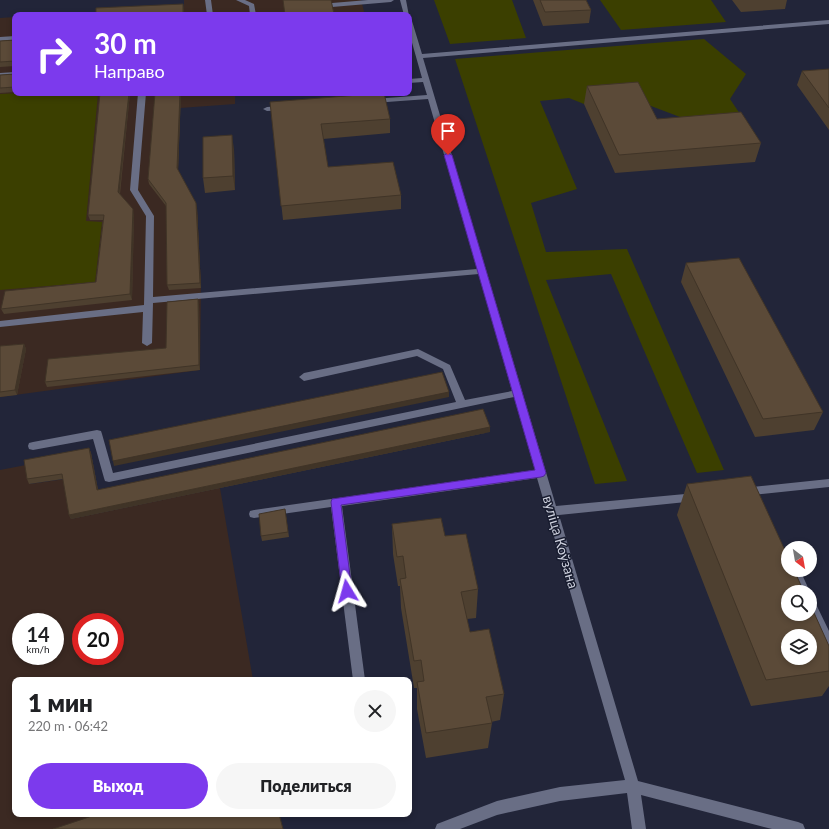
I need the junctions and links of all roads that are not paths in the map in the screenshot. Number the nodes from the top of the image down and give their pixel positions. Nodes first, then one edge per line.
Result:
1 (218, 0) edge
2 (239, 0) edge
3 (390, 0) edge
4 (403, 0) edge
5 (208, 1) edge
6 (351, 2) edge
7 (332, 5) edge
8 (210, 12) edge
9 (253, 12) edge
10 (406, 12) edge
11 (829, 22) edge
12 (412, 32) edge
13 (12, 38) edge
14 (0, 39) edge
15 (419, 56) junction
16 (12, 74) edge
17 (0, 75) edge
18 (426, 80) junction
19 (412, 81) edge
20 (142, 96) edge
21 (431, 97) junction
22 (366, 102) edge
23 (290, 107) edge
24 (267, 109) dead end
25 (482, 271) junction
26 (148, 304) junction
27 (0, 324) edge
28 (147, 343) dead end
29 (304, 377) dead end
30 (518, 393) junction
31 (462, 405) junction
32 (33, 446) dead end
33 (541, 473) junction
34 (829, 484) edge
35 (755, 491) junction
36 (732, 493) edge
37 (709, 495) edge
38 (336, 502) junction
39 (762, 504) edge
40 (552, 511) junction
41 (254, 514) dead end
42 (817, 618) edge
43 (829, 643) edge
44 (359, 677) edge
45 (633, 786) junction
46 (442, 829) edge
47 (639, 829) edge
48 (798, 829) edge

1 - 5 street
2 - 9 street
3 - 6 street
4 - 10 street
5 - 8 street
6 - 7 street
11 - 15 street
12 - 15 street, вуліца Коўзана
13 - 14 street
15 - 18 street, вуліца Коўзана
16 - 17 street
18 - 19 street
18 - 21 street, вуліца Коўзана
20 - 26 street
21 - 22 street
21 - 25 street, вуліца Коўзана
23 - 24 street
25 - 26 street
25 - 30 street, вуліца Коўзана
26 - 27 street
26 - 28 street
29 - 31 street
30 - 31 street
30 - 33 street, вуліца Коўзана
31 - 32 street
33 - 38 street
33 - 40 street, вуліца Коўзана
34 - 35 street
35 - 36 street
35 - 39 street
37 - 40 street
38 - 41 street
38 - 44 street
40 - 45 street, вуліца Коўзана
42 - 43 street
45 - 46 street
45 - 47 street, вуліца Коўзана
45 - 48 street

